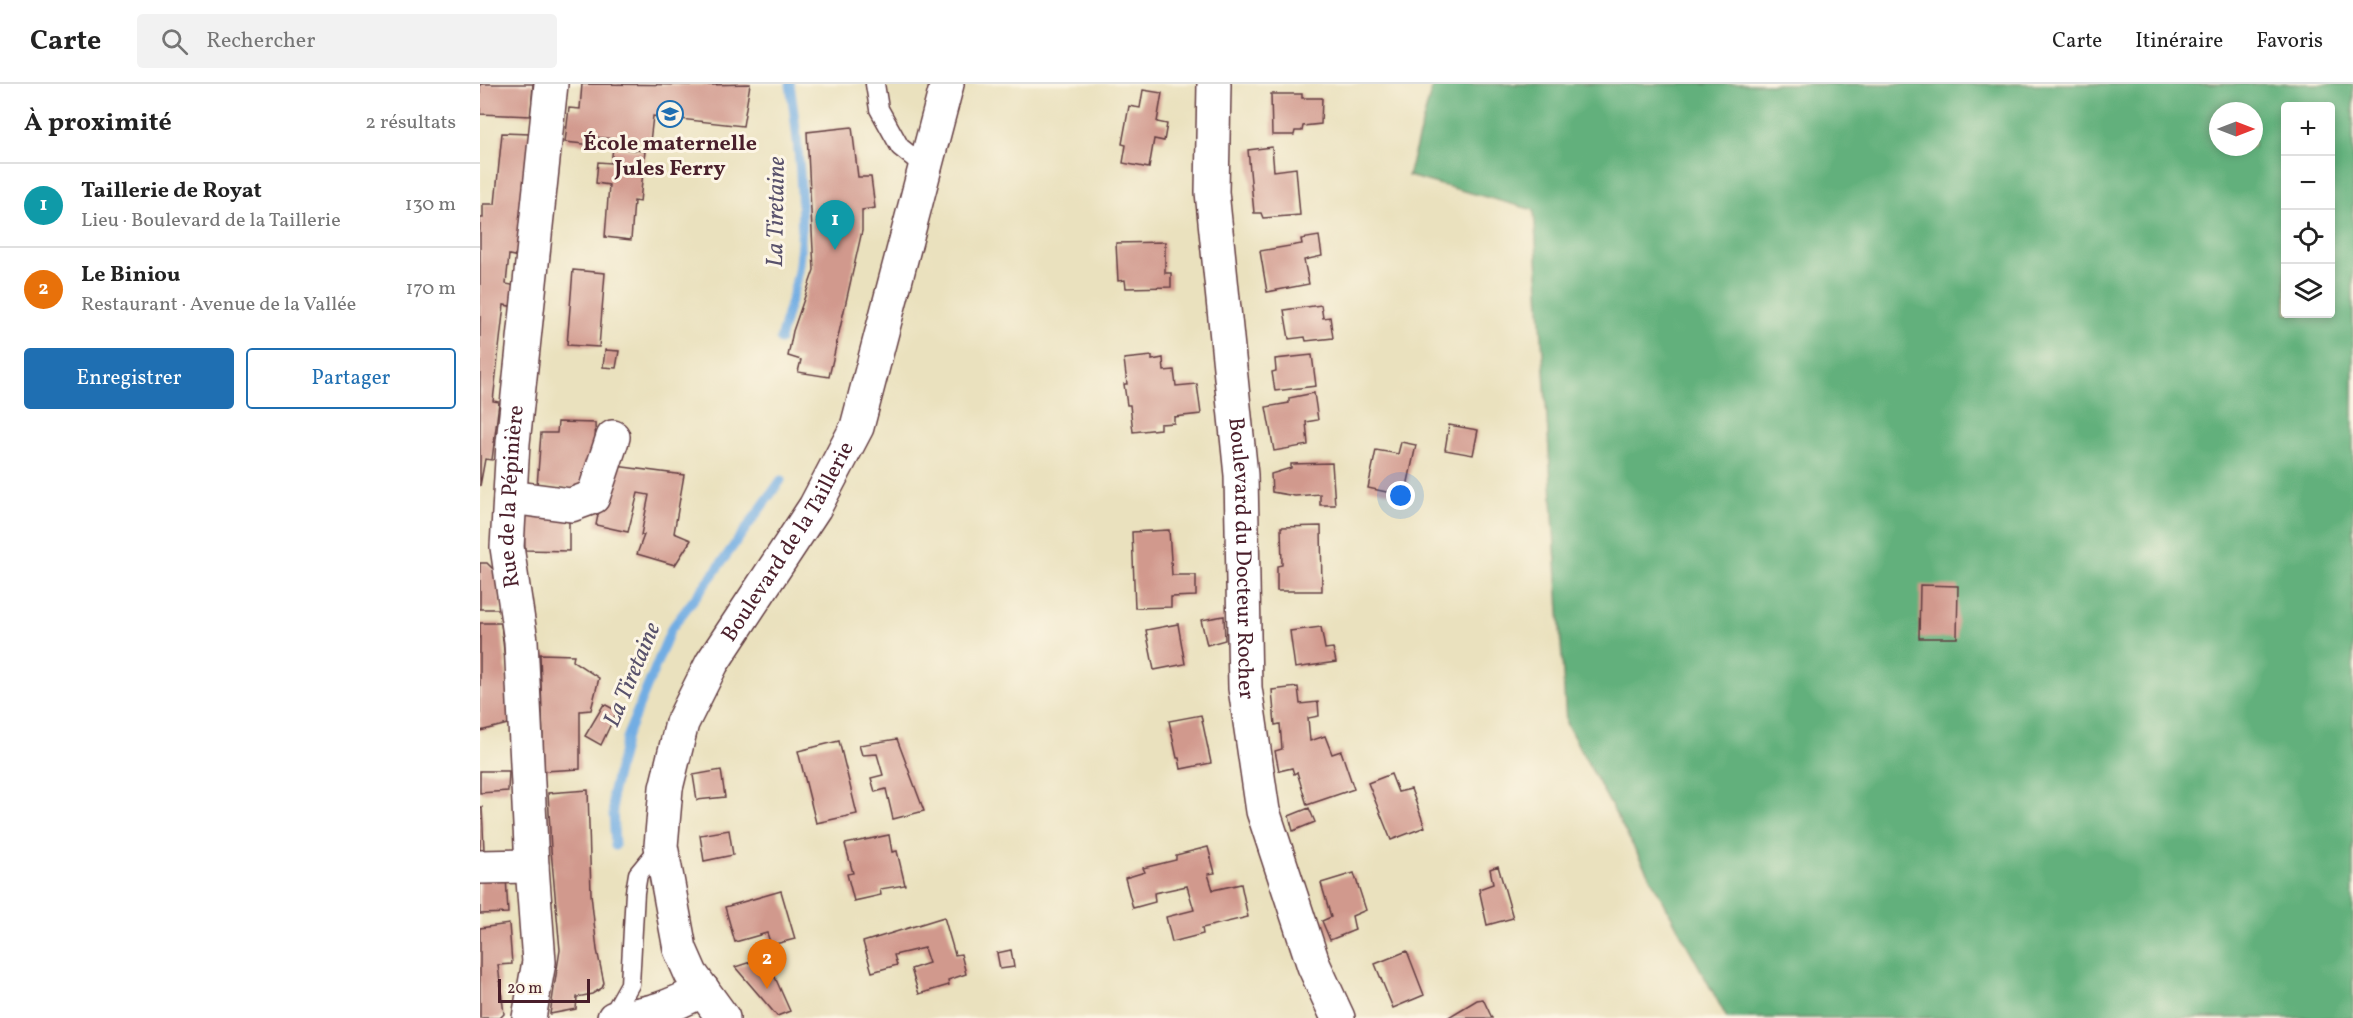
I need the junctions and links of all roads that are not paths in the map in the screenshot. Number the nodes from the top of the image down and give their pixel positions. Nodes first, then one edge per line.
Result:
1 (551, 84) edge
2 (876, 84) edge
3 (947, 84) edge
4 (1214, 84) edge
5 (924, 166) junction
6 (613, 437) dead end
7 (510, 497) junction
8 (494, 547) edge
9 (661, 846) junction
10 (532, 866) junction
11 (480, 867) edge
12 (703, 990) junction
13 (529, 1018) edge
14 (613, 1018) edge
15 (723, 1018) edge
16 (1338, 1018) edge

1 - 7 street, Rue de la Pépinière
2 - 5 lane
3 - 5 street, Boulevard de la Taillerie
4 - 16 street, Boulevard du Docteur Rocher
5 - 9 street, Boulevard de la Taillerie
6 - 7 street
7 - 8 street, Rue de la Pépinière
8 - 10 street, Rue de la Pépinière
9 - 12 street, Boulevard de la Taillerie
9 - 14 lane
10 - 11 street
10 - 13 street, Rue de la Pépinière
12 - 14 street
12 - 15 street, Boulevard de la Taillerie

